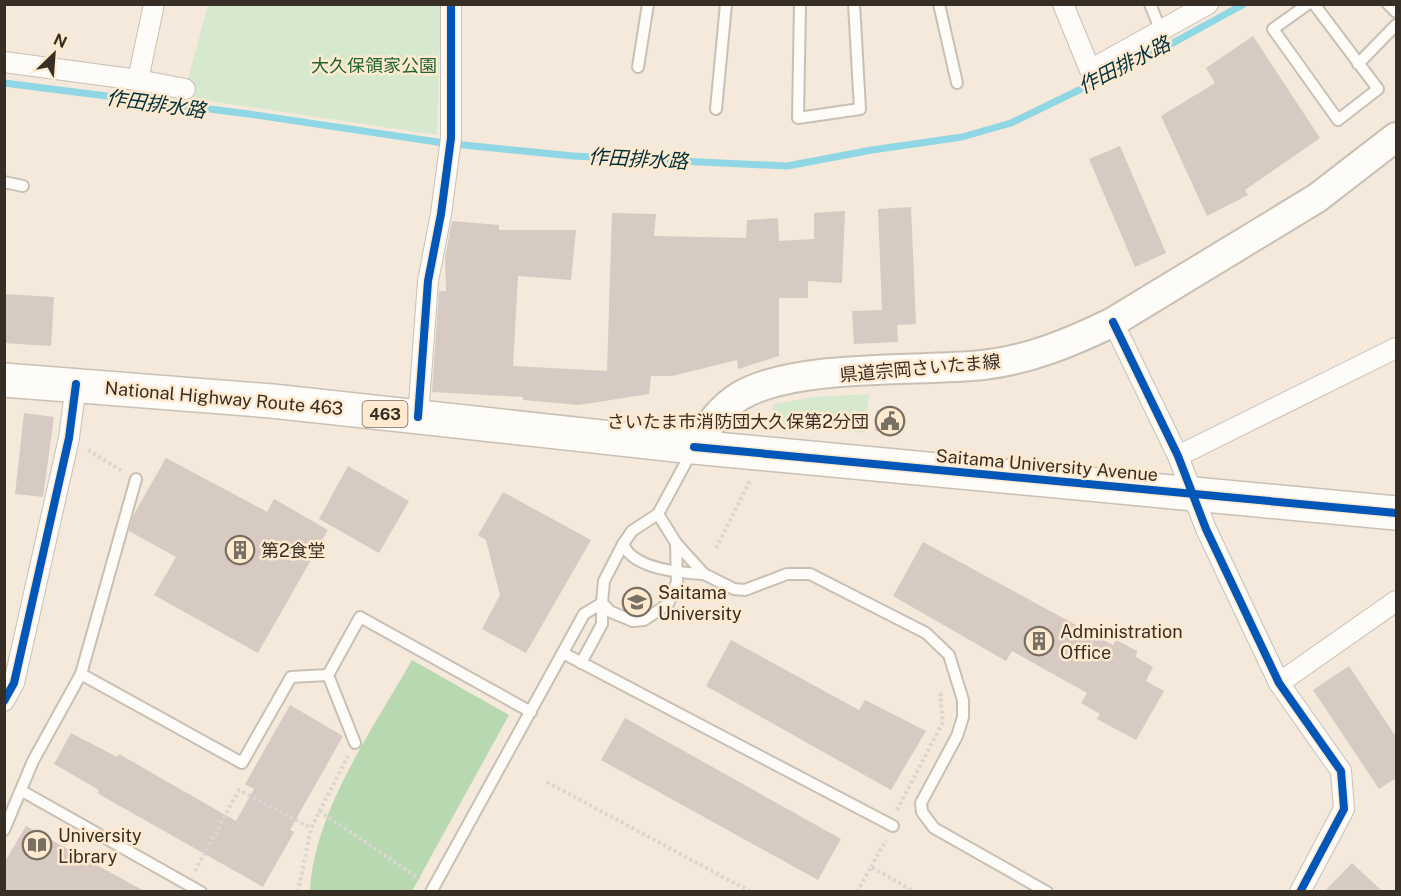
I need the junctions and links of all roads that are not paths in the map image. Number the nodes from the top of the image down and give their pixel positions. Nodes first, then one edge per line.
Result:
1 (154, 4) edge
2 (451, 4) edge
3 (648, 4) edge
4 (726, 4) edge
5 (800, 4) edge
6 (854, 4) edge
7 (939, 4) edge
8 (1063, 4) edge
9 (1150, 4) edge
10 (1208, 4) edge
11 (1308, 4) edge
12 (1314, 4) edge
13 (1388, 4) edge
14 (1396, 12) edge
15 (1396, 25) edge
16 (1161, 31) junction
17 (4, 62) edge
18 (1358, 64) junction
19 (638, 67) dead end
20 (138, 80) junction
21 (957, 83) dead end
22 (185, 89) dead end
23 (716, 109) dead end
24 (1396, 136) edge
25 (4, 182) edge
26 (23, 186) dead end
27 (1113, 322) junction
28 (1396, 348) edge
29 (4, 380) edge
30 (76, 384) junction
31 (418, 417) junction
32 (694, 447) junction
33 (1178, 456) junction
34 (136, 479) road end
35 (1194, 494) junction
36 (1396, 513) edge
37 (658, 514) junction
38 (676, 543) junction
39 (623, 544) junction
40 (677, 573) junction
41 (704, 574) junction
42 (1396, 601) edge
43 (602, 603) junction
44 (563, 653) junction
45 (581, 663) junction
46 (81, 674) junction
47 (328, 675) junction
48 (1279, 682) junction
49 (4, 701) edge
50 (531, 712) junction
51 (355, 743) road end
52 (22, 791) junction
53 (892, 826) road end
54 (4, 830) edge
55 (432, 890) edge
56 (201, 891) edge
57 (1047, 891) edge
58 (1300, 891) edge

1 - 20 street
2 - 31 street
3 - 19 lane
4 - 23 lane
5 - 6 lane
7 - 21 lane
8 - 16 street
9 - 16 lane
10 - 16 street
11 - 18 lane
12 - 18 lane
13 - 14 lane
15 - 18 lane
17 - 20 street
20 - 22 street
24 - 27 main road, 県道宗岡さいたま線
25 - 26 lane
27 - 32 main road, 県道宗岡さいたま線
27 - 33 street
28 - 33 street
29 - 30 highway, National Highway Route 463 / 463
30 - 31 highway, National Highway Route 463 / 463
30 - 49 street
31 - 32 highway, National Highway Route 463 / 463
32 - 35 highway, Saitama University Avenue / 463
32 - 37 lane
33 - 35 street
34 - 46 lane
35 - 36 highway, Saitama University Avenue / 463
35 - 48 street
37 - 38 lane
37 - 39 lane
38 - 40 lane
38 - 41 lane
39 - 40 lane
39 - 43 lane
40 - 41 lane
40 - 43 lane
41 - 57 lane
42 - 48 street
43 - 44 lane
43 - 45 lane
44 - 45 lane
44 - 50 lane
45 - 53 lane
46 - 47 lane
46 - 52 lane
47 - 50 lane
47 - 51 lane
48 - 58 street
50 - 55 lane
52 - 54 lane
52 - 56 lane

